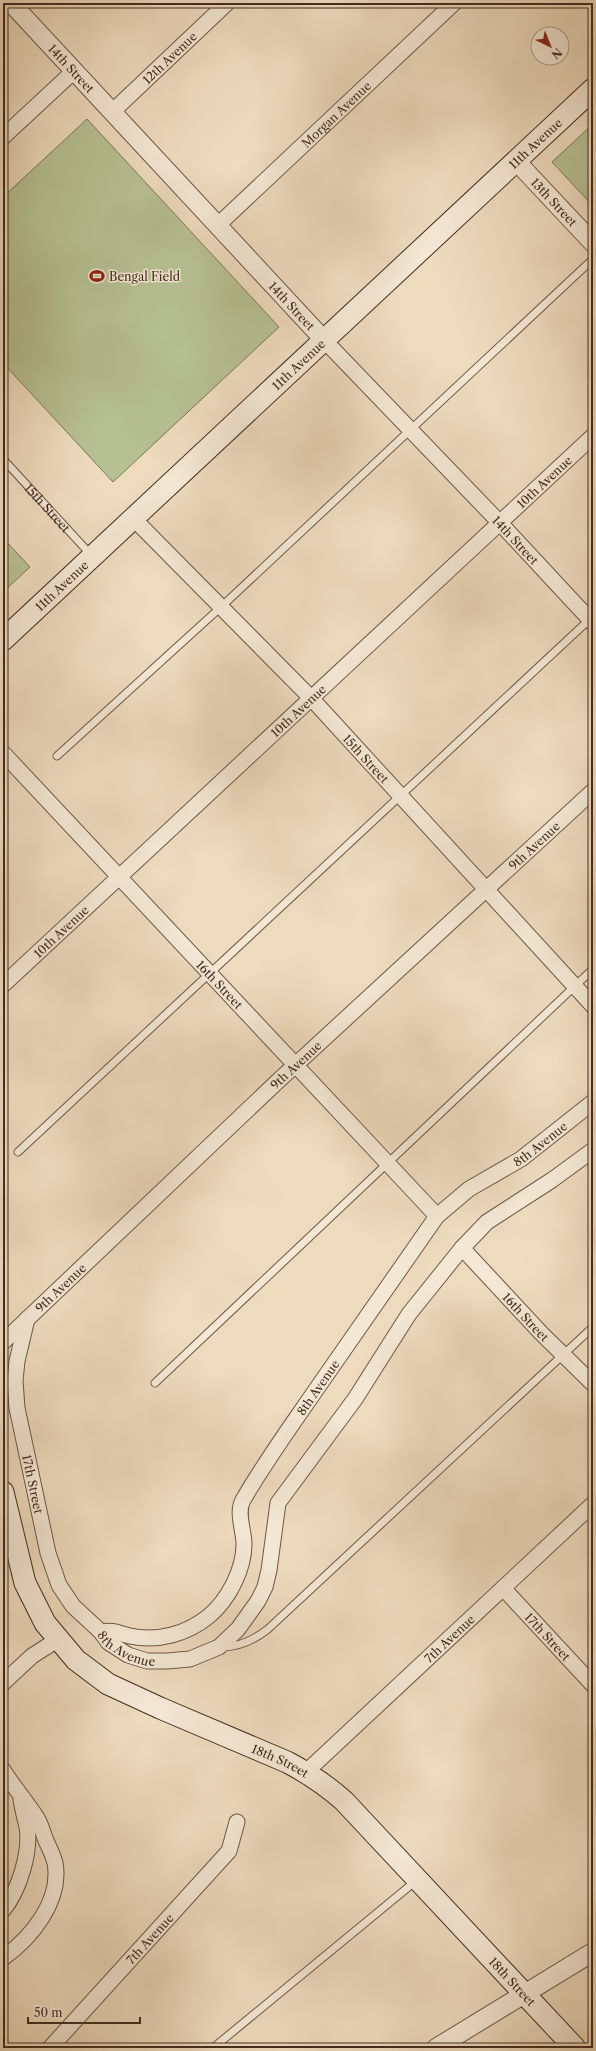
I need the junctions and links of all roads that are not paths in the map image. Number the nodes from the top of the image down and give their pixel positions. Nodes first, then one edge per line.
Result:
1 (11, 3) edge
2 (227, 3) edge
3 (454, 3) edge
4 (74, 71) junction
5 (593, 89) edge
6 (112, 112) junction
7 (3, 137) edge
8 (516, 161) junction
9 (218, 225) junction
10 (593, 243) edge
11 (593, 259) edge
12 (324, 340) junction
13 (411, 430) junction
14 (593, 436) edge
15 (3, 458) edge
16 (133, 518) junction
17 (500, 523) junction
18 (92, 556) junction
19 (221, 607) junction
20 (592, 620) edge
21 (3, 640) edge
22 (312, 698) junction
23 (3, 753) edge
24 (57, 756) dead end
25 (593, 791) edge
26 (401, 796) junction
27 (120, 877) junction
28 (486, 889) junction
29 (593, 970) edge
30 (210, 974) junction
31 (3, 985) edge
32 (575, 986) junction
33 (593, 1006) edge
34 (296, 1065) junction
35 (593, 1102) edge
36 (593, 1150) edge
37 (18, 1152) dead end
38 (387, 1163) junction
39 (437, 1216) junction
40 (462, 1248) junction
41 (27, 1319) junction
42 (593, 1327) edge
43 (3, 1342) edge
44 (563, 1354) junction
45 (155, 1383) dead end
46 (593, 1384) edge
47 (3, 1492) edge
48 (593, 1504) edge
49 (503, 1588) junction
50 (101, 1632) junction
51 (58, 1640) junction
52 (219, 1647) junction
53 (3, 1683) edge
54 (593, 1685) edge
55 (3, 1770) edge
56 (306, 1772) junction
57 (20, 1796) junction
58 (237, 1822) dead end
59 (417, 1880) junction
60 (3, 1910) edge
61 (593, 1952) edge
62 (3, 1958) edge
63 (524, 1994) junction
64 (50, 2048) edge
65 (213, 2048) edge
66 (436, 2048) edge
67 (575, 2048) edge

1 - 4 street, 14th Street
2 - 6 street, 12th Avenue
3 - 9 street, Morgan Avenue
4 - 6 street, 14th Street
4 - 7 street
5 - 8 main road, 11th Avenue
6 - 9 street, 14th Street
8 - 10 street, 13th Street
8 - 12 main road, 11th Avenue
9 - 12 street, 14th Street
11 - 13 lane
12 - 13 street, 14th Street
12 - 16 main road, 11th Avenue
13 - 17 street, 14th Street
13 - 19 lane
14 - 17 street, 10th Avenue
15 - 18 lane, 15th Street
16 - 18 main road, 11th Avenue
16 - 19 street, 15th Street
17 - 20 street, 14th Street
17 - 22 street, 10th Avenue
18 - 21 main road, 11th Avenue
19 - 22 street, 15th Street
19 - 24 lane
20 - 26 lane
22 - 26 street, 15th Street
22 - 27 street, 10th Avenue
23 - 27 street, 16th Street
25 - 28 street, 9th Avenue
26 - 28 street, 15th Street
26 - 30 lane
27 - 30 street, 16th Street
27 - 31 street, 10th Avenue
28 - 32 street, 15th Street
28 - 34 street, 9th Avenue
29 - 32 lane
30 - 34 street, 16th Street
30 - 37 lane
32 - 33 street, 15th Street
32 - 38 lane
34 - 38 street, 16th Street
34 - 41 street, 9th Avenue
35 - 39 street, 8th Avenue
36 - 40 street, 8th Avenue
38 - 39 street, 16th Street
38 - 45 lane
39 - 50 street, 8th Avenue
40 - 44 street, 16th Street
40 - 52 street, 8th Avenue
41 - 43 street, 9th Avenue
41 - 50 street, 17th Street
42 - 44 lane
44 - 46 street, 16th Street
44 - 52 lane
47 - 51 main road, 18th Street
48 - 49 street, 7th Avenue
49 - 54 street, 17th Street
49 - 56 street, 7th Avenue
50 - 52 street, 8th Avenue
51 - 53 street
51 - 56 main road, 18th Street
55 - 57 street
56 - 59 main road, 18th Street
57 - 60 street
57 - 62 street
58 - 64 street, 7th Avenue
59 - 63 main road, 18th Street
59 - 65 lane
61 - 63 street
63 - 66 street
63 - 67 main road, 18th Street

